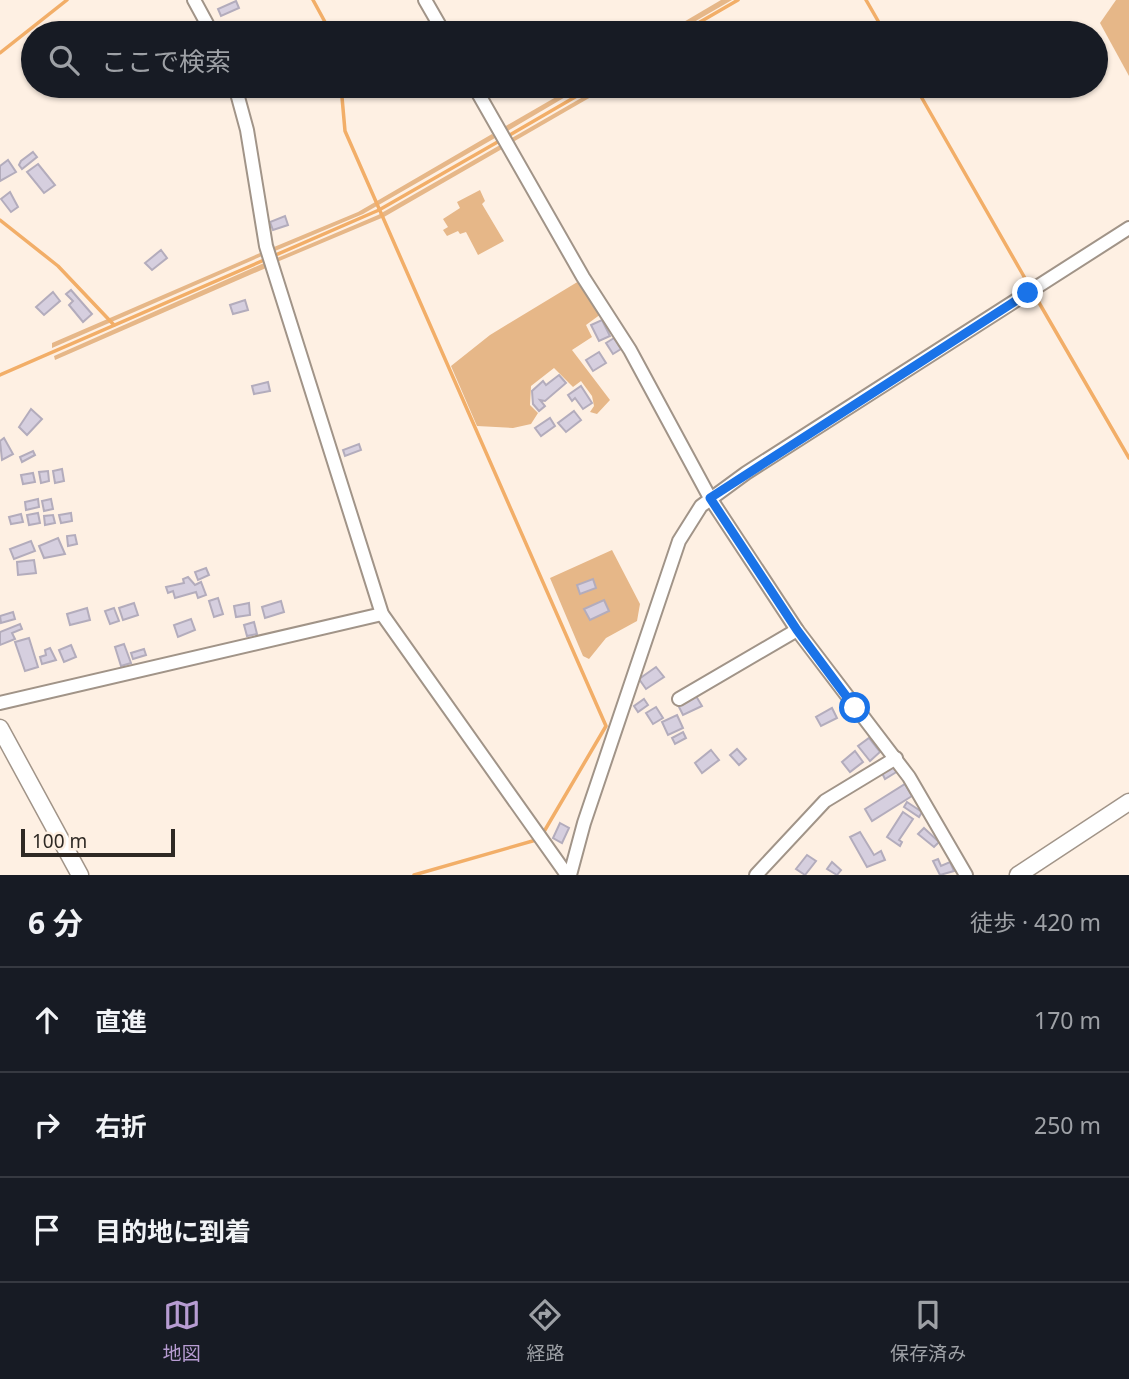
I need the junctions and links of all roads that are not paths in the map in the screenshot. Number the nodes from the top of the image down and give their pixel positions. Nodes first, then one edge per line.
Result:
1 (194, 0) edge
2 (425, 0) edge
3 (205, 21) edge
4 (437, 21) edge
5 (238, 98) edge
6 (481, 98) edge
7 (1129, 229) edge
8 (710, 498) junction
9 (382, 614) junction
10 (797, 630) junction
11 (679, 699) dead end
12 (0, 703) edge
13 (0, 728) edge
14 (895, 758) junction
15 (1129, 803) edge
16 (80, 875) edge
17 (569, 875) edge
18 (756, 875) edge
19 (966, 875) edge
20 (1018, 875) edge

1 - 3 street
2 - 4 street
5 - 9 street
6 - 8 street
7 - 8 street
8 - 10 street
8 - 17 street
9 - 12 street
9 - 17 street
10 - 11 street
10 - 14 street
13 - 16 street
14 - 18 street
14 - 19 street
15 - 20 street

